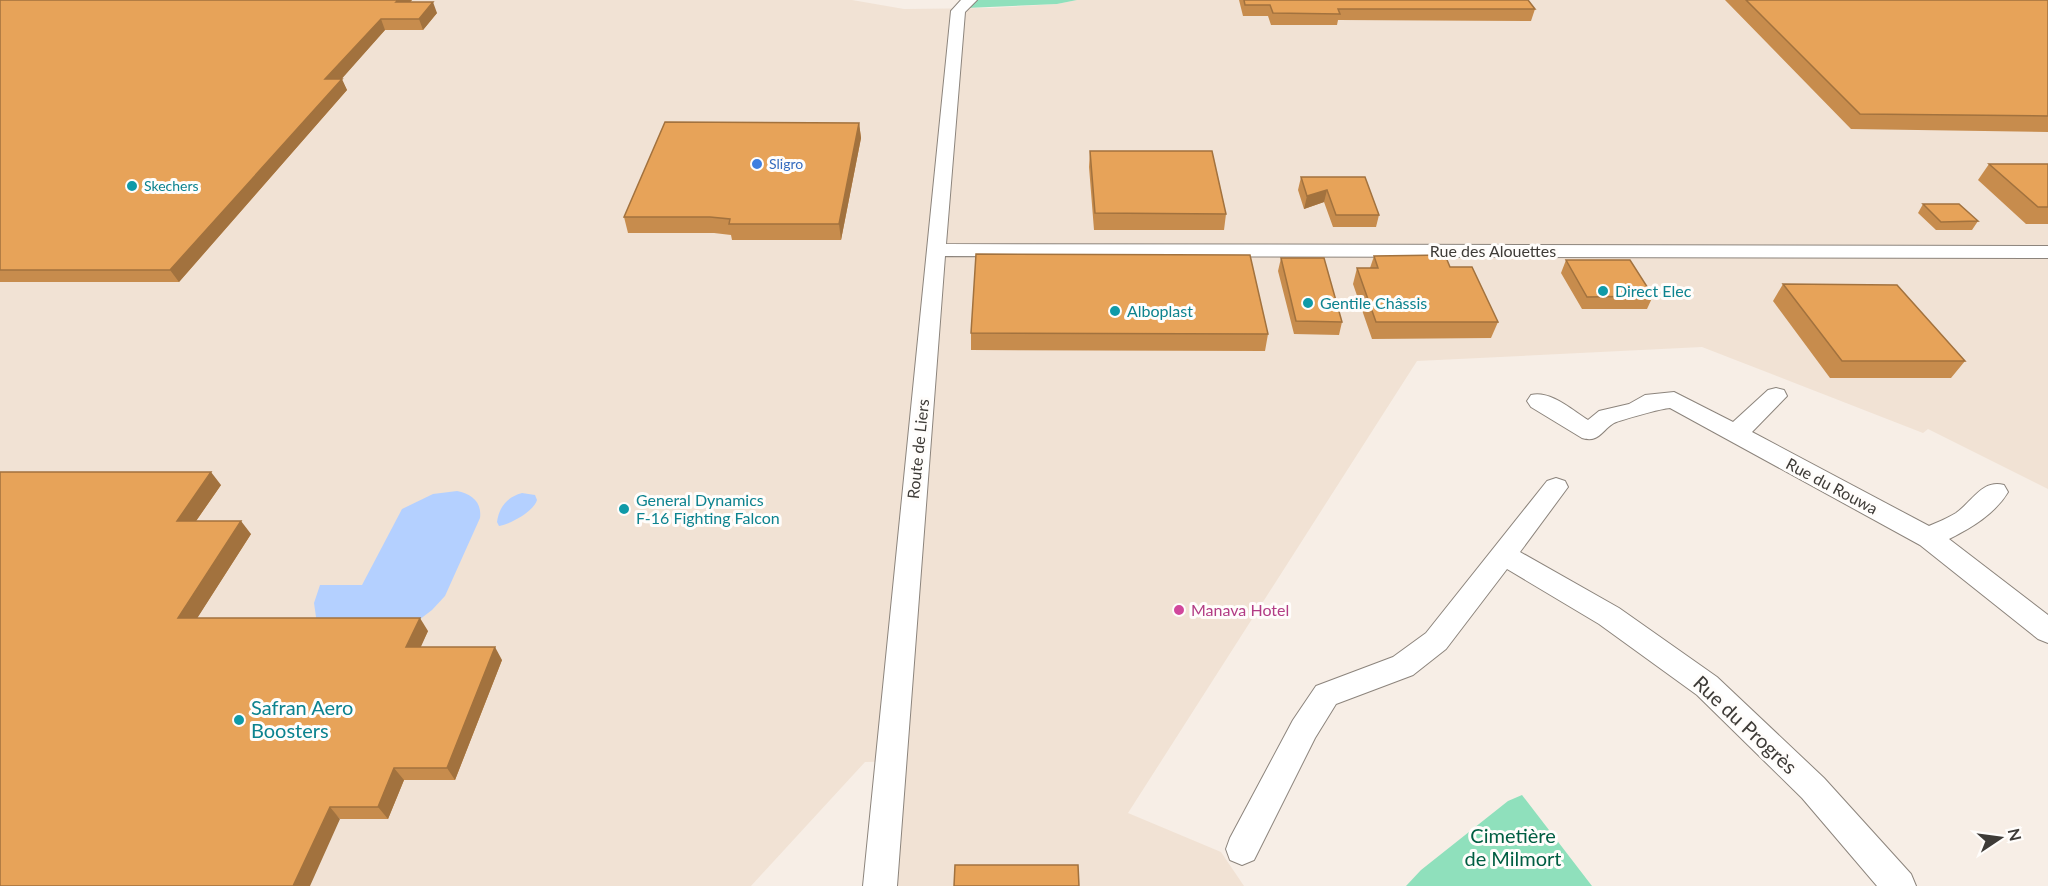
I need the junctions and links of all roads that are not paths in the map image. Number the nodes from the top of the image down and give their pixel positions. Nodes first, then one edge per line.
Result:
1 (946, 0) edge
2 (970, 0) edge
3 (958, 17) junction
4 (938, 250) junction
5 (2048, 252) edge
6 (1776, 396) dead end
7 (1539, 401) dead end
8 (1735, 434) junction
9 (1556, 487) dead end
10 (1995, 492) dead end
11 (1929, 538) junction
12 (1504, 555) junction
13 (2048, 631) edge
14 (1242, 849) dead end
15 (880, 886) edge
16 (1899, 886) edge

1 - 3 street
2 - 3 street
3 - 4 street, Route de Liers
4 - 5 street, Rue des Alouettes
4 - 15 street, Route de Liers
6 - 8 street
7 - 8 street, Rue du Rouwa
8 - 11 street, Rue du Rouwa
9 - 12 street
10 - 11 street
11 - 13 street, Rue du Rouwa
12 - 14 street
12 - 16 street, Rue du Progrès

